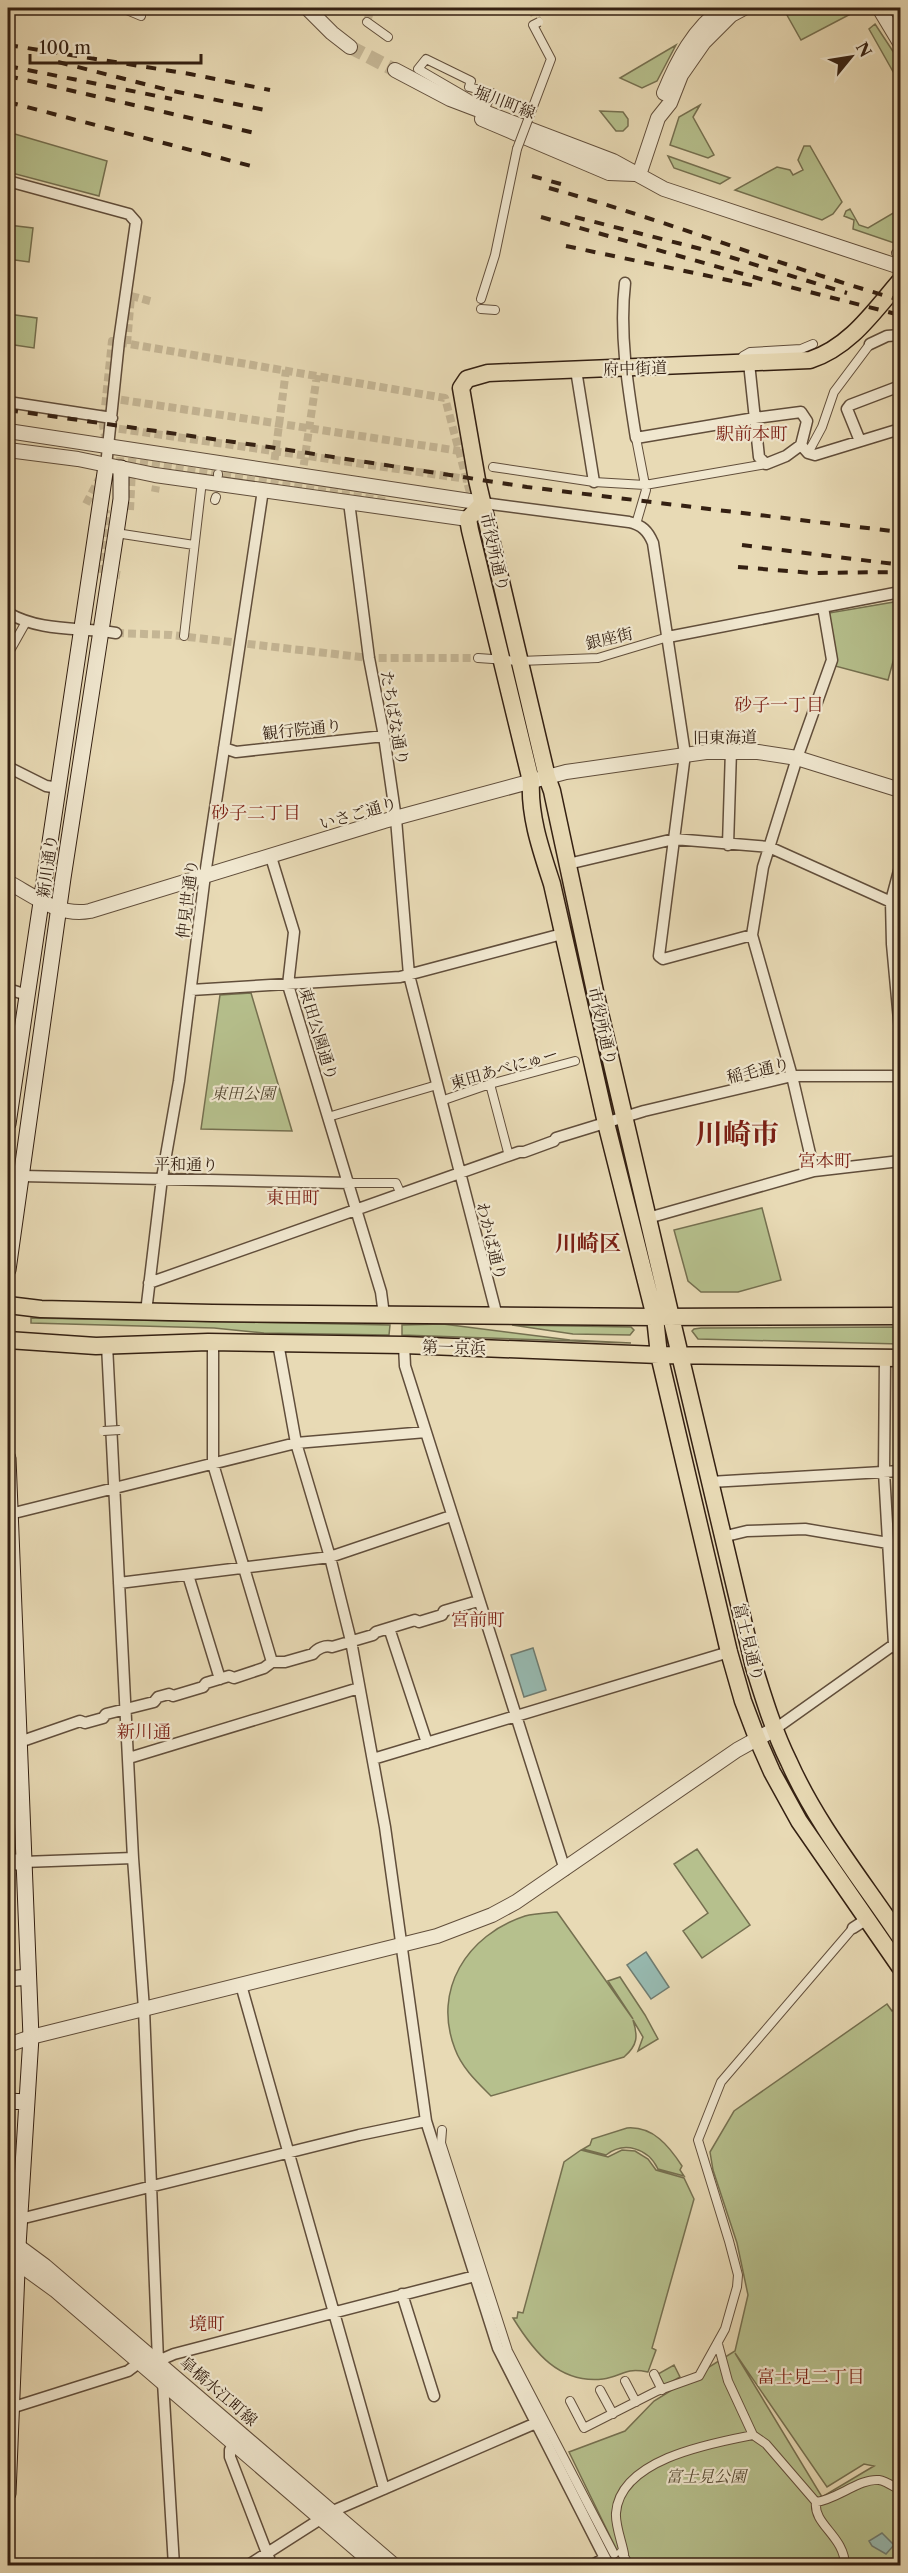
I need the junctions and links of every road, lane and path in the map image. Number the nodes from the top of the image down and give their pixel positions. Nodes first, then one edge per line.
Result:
1 (122, 8) edge
2 (308, 8) edge
3 (723, 8) edge
4 (744, 8) edge
5 (879, 8) edge
6 (889, 8) edge
7 (141, 16) dead end
8 (367, 22) dead end
9 (539, 22) tunnel mouth
10 (900, 27) edge
11 (388, 37) dead end
12 (900, 43) edge
13 (350, 47) tunnel mouth
14 (395, 70) tunnel mouth
15 (485, 108) joint
16 (658, 117) junction
17 (639, 175) junction
18 (8, 181) edge
19 (896, 259) edge
20 (900, 281) edge
21 (625, 283) dead end
22 (481, 299) dead end
23 (481, 309) dead end
24 (495, 310) dead end
25 (900, 335) edge
26 (813, 344) dead end
27 (870, 344) joint
28 (746, 360) junction
29 (626, 368) junction
30 (576, 370) junction
31 (900, 386) edge
32 (8, 402) edge
33 (112, 418) junction
34 (755, 418) junction
35 (900, 429) edge
36 (8, 431) edge
37 (636, 438) junction
38 (860, 441) junction
39 (107, 448) junction
40 (804, 449) junction
41 (8, 450) edge
42 (125, 451) junction
43 (766, 464) junction
44 (113, 467) junction
45 (493, 467) dead end
46 (202, 481) junction
47 (594, 482) junction
48 (645, 485) junction
49 (263, 490) junction
50 (349, 502) junction
51 (483, 503) junction
52 (468, 519) junction
53 (636, 524) junction
54 (116, 533) junction
55 (194, 545) junction
56 (900, 592) edge
57 (823, 607) junction
58 (8, 613) edge
59 (26, 622) junction
60 (81, 629) junction
61 (108, 632) junction
62 (184, 636) dead end
63 (668, 637) junction
64 (8, 654) edge
65 (478, 658) tunnel mouth
66 (499, 659) junction
67 (520, 661) junction
68 (384, 736) junction
69 (224, 748) junction
70 (731, 750) junction
71 (686, 754) junction
72 (797, 758) junction
73 (8, 767) edge
74 (539, 779) junction
75 (59, 788) junction
76 (900, 790) edge
77 (396, 819) junction
78 (674, 839) junction
79 (728, 845) junction
80 (769, 848) junction
81 (272, 857) junction
82 (568, 864) junction
83 (900, 867) edge
84 (205, 875) junction
85 (8, 882) edge
86 (41, 901) junction
87 (896, 903) edge
88 (59, 910) junction
89 (562, 934) junction
90 (752, 935) junction
91 (409, 975) junction
92 (592, 975) junction
93 (573, 980) junction
94 (288, 985) junction
95 (8, 989) edge
96 (191, 990) junction
97 (27, 995) junction
98 (900, 1031) edge
99 (575, 1061) dead end
100 (792, 1076) junction
101 (900, 1076) edge
102 (490, 1084) junction
103 (437, 1085) junction
104 (11, 1087) edge
105 (441, 1101) junction
106 (328, 1117) junction
107 (625, 1118) junction
108 (606, 1123) junction
109 (8, 1124) edge
110 (509, 1156) junction
111 (900, 1161) edge
112 (814, 1172) junction
113 (459, 1174) junction
114 (22, 1176) junction
115 (162, 1178) junction
116 (350, 1183) junction
117 (401, 1194) junction
118 (358, 1210) junction
119 (648, 1218) junction
120 (8, 1270) edge
121 (149, 1283) junction
122 (8, 1305) edge
123 (146, 1312) junction
124 (384, 1315) junction
125 (497, 1316) junction
126 (900, 1316) edge
127 (663, 1317) junction
128 (8, 1340) edge
129 (213, 1342) junction
130 (278, 1343) junction
131 (107, 1345) junction
132 (404, 1345) junction
133 (659, 1355) junction
134 (680, 1355) junction
135 (893, 1358) edge
136 (120, 1430) dead end
137 (103, 1431) dead end
138 (426, 1432) junction
139 (296, 1443) junction
140 (8, 1458) edge
141 (213, 1464) junction
142 (900, 1471) edge
143 (884, 1472) junction
144 (710, 1482) junction
145 (113, 1490) junction
146 (9, 1515) edge
147 (451, 1516) junction
148 (722, 1537) junction
149 (895, 1544) edge
150 (330, 1557) junction
151 (246, 1568) junction
152 (188, 1575) junction
153 (119, 1584) junction
154 (478, 1601) junction
155 (389, 1628) junction
156 (351, 1641) junction
157 (898, 1646) edge
158 (729, 1652) junction
159 (272, 1662) junction
160 (220, 1679) junction
161 (359, 1689) junction
162 (127, 1710) junction
163 (515, 1716) junction
164 (775, 1729) junction
165 (757, 1738) junction
166 (427, 1743) junction
167 (13, 1745) edge
168 (129, 1758) junction
169 (373, 1759) junction
170 (133, 1858) junction
171 (8, 1862) edge
172 (24, 1862) junction
173 (565, 1870) junction
174 (867, 1919) junction
175 (853, 1928) joint
176 (900, 1937) edge
177 (403, 1944) junction
178 (900, 1967) edge
179 (28, 1977) junction
180 (8, 1979) edge
181 (241, 1985) junction
182 (144, 2009) junction
183 (31, 2037) junction
184 (8, 2045) edge
185 (8, 2101) edge
186 (27, 2102) junction
187 (426, 2121) junction
188 (442, 2130) dead end
189 (289, 2152) junction
190 (150, 2187) junction
191 (20, 2219) junction
192 (13, 2253) edge
193 (475, 2276) junction
194 (402, 2294) junction
195 (333, 2311) junction
196 (718, 2344) junction
197 (158, 2361) junction
198 (140, 2362) junction
199 (654, 2374) dead end
200 (625, 2381) dead end
201 (163, 2382) junction
202 (600, 2390) dead end
203 (662, 2390) junction
204 (434, 2396) dead end
205 (570, 2401) dead end
206 (636, 2402) junction
207 (9, 2408) edge
208 (613, 2414) junction
209 (536, 2423) junction
210 (753, 2435) junction
211 (9, 2437) edge
212 (234, 2443) junction
213 (384, 2488) junction
214 (900, 2490) edge
215 (8, 2494) edge
216 (816, 2502) junction
217 (327, 2515) junction
218 (266, 2553) junction
219 (624, 2554) junction
220 (609, 2559) edge
221 (174, 2565) edge
222 (247, 2565) edge
223 (272, 2565) edge
224 (376, 2565) edge
225 (395, 2565) edge
226 (591, 2565) edge
227 (630, 2565) edge
228 (845, 2565) edge

1 - 7 street
2 - 13 street
3 - 16 street
4 - 16 street
5 - 12 street
6 - 10 street
8 - 11 street
9 - 22 street, bridge
14 - 17 street, 堀川町線
15 - 15 street
16 - 17 street
17 - 19 street, 堀川町線
18 - 33 street
20 - 28 main road, 府中街道
21 - 29 street
23 - 24 street
25 - 27 street
26 - 28 street
27 - 40 street
28 - 29 main road, 府中街道
28 - 34 street
29 - 30 main road, 府中街道
29 - 37 street
30 - 47 street
30 - 51 main road, 府中街道
31 - 38 street
32 - 33 street
33 - 39 street
34 - 37 street
34 - 40 street
34 - 43 street
35 - 38 street
36 - 39 street
37 - 48 street
38 - 40 street
39 - 42 street
39 - 44 street
40 - 43 street
41 - 44 street
42 - 44 street
42 - 51 street
43 - 48 street
44 - 46 street
44 - 54 main road, 新川通り
44 - 60 main road, 新川通り
45 - 47 street
46 - 49 street
46 - 55 street
47 - 48 street
48 - 53 street
49 - 50 street
49 - 69 street, 仲見世通り
50 - 52 street
50 - 68 street, たちばな通り
51 - 52 main road, 市役所通り
51 - 53 street
51 - 67 main road, 市役所通り
52 - 66 main road, 市役所通り
53 - 63 street
54 - 55 street
54 - 61 main road, 新川通り
55 - 62 street
56 - 57 street
57 - 63 street
57 - 72 street
58 - 59 street
59 - 60 street
59 - 64 street
60 - 61 street
60 - 75 main road, 新川通り
61 - 88 main road, 新川通り
63 - 67 street, 銀座街
63 - 71 street
65 - 66 street, 銀座街
66 - 67 street, 銀座街
66 - 74 main road, 市役所通り
67 - 74 main road, 市役所通り
68 - 69 street, 観行院通り
68 - 77 street, たちばな通り
69 - 84 street, 仲見世通り
70 - 71 street, 旧東海道
70 - 72 street, 旧東海道
70 - 79 street
71 - 74 street, 旧東海道
71 - 78 street
72 - 76 street, 旧東海道
72 - 80 street
73 - 75 street
74 - 77 street, いさご通り
74 - 82 main road, 市役所通り
74 - 89 main road, 市役所通り
75 - 86 main road, 新川通り
77 - 81 street, いさご通り
77 - 91 street, たちばな通り
78 - 79 street
78 - 82 street
78 - 90 street
79 - 80 street
80 - 87 street
80 - 90 street
81 - 84 street, いさご通り
81 - 94 street, 東田公園通り
82 - 92 main road, 市役所通り
83 - 87 street
84 - 88 street, いさご通り
84 - 96 street, 仲見世通り
85 - 86 street
86 - 88 street
86 - 97 main road, 新川通り
87 - 98 street
88 - 114 main road, 新川通り
89 - 91 street
89 - 93 main road, 市役所通り
90 - 100 street
91 - 94 street
91 - 103 street, たちばな通り
92 - 93 street
92 - 107 main road, 市役所通り
93 - 108 main road, 市役所通り
94 - 96 street
94 - 106 street, 東田公園通り
95 - 97 street
96 - 115 street, 仲見世通り
97 - 104 main road, 新川通り
99 - 102 street, 東田あべにゅー
100 - 101 street, 稲毛通り
100 - 107 street, 稲毛通り
100 - 112 street
102 - 105 street, 東田あべにゅー
102 - 110 street
103 - 105 street, たちばな通り
103 - 106 street
104 - 109 main road, 新川通り
105 - 113 street, たちばな通り
106 - 116 street, 東田公園通り
107 - 108 street, 稲毛通り
107 - 119 main road, 市役所通り
108 - 110 street
108 - 127 main road, 市役所通り
110 - 113 street
111 - 112 street
112 - 119 street
113 - 117 street
113 - 125 street, わかば通り
114 - 115 street, 平和通り
114 - 120 main road, 新川通り
115 - 116 street, 平和通り
115 - 121 street, 仲見世通り
116 - 117 street, 平和通り
116 - 118 street
117 - 118 street
118 - 121 street
118 - 124 street
119 - 127 main road, 市役所通り
121 - 123 street, 仲見世通り
122 - 123 main road, 第一京浜
123 - 124 main road, 第一京浜
124 - 125 main road, 第一京浜
125 - 127 main road, 第一京浜
126 - 127 main road, 第一京浜
127 - 133 main road, 富士見通り
127 - 134 main road, 富士見通り
128 - 131 main road, 第一京浜
129 - 130 main road, 第一京浜
129 - 131 main road, 第一京浜
129 - 141 street
130 - 132 main road, 第一京浜
130 - 139 street
131 - 145 street
132 - 133 main road, 第一京浜
132 - 138 street
133 - 134 main road, 第一京浜
133 - 158 main road, 富士見通り
134 - 135 main road, 第一京浜
134 - 144 main road, 富士見通り
135 - 143 street
136 - 137 street, bridge
138 - 139 street
138 - 147 street
139 - 141 street
139 - 150 street
140 - 146 main road
141 - 145 street
141 - 151 street
142 - 143 street
143 - 144 street
143 - 149 street
144 - 148 main road, 富士見通り
145 - 146 street
145 - 153 street
146 - 167 main road
147 - 150 street
147 - 154 street
148 - 149 street
148 - 164 main road, 富士見通り
149 - 157 street
150 - 151 street
150 - 156 street
151 - 152 street
151 - 159 street
152 - 153 street
152 - 160 street
153 - 162 street
154 - 155 street
154 - 163 street
155 - 156 street
155 - 166 street
156 - 159 street
156 - 161 street
157 - 164 street
158 - 163 street
158 - 165 main road, 富士見通り
159 - 160 street
160 - 162 street
161 - 168 street
161 - 169 street
162 - 167 street
162 - 168 street
163 - 166 street
163 - 173 street
164 - 165 street
164 - 176 main road, 富士見通り
165 - 173 street
165 - 174 main road, 富士見通り
166 - 169 street
167 - 172 main road
168 - 170 street
169 - 177 street
170 - 172 street
170 - 182 street
171 - 172 main road
172 - 179 main road
173 - 177 street
174 - 175 street
174 - 178 main road, 富士見通り
175 - 196 street
177 - 181 street
177 - 187 street
179 - 180 main road
179 - 183 main road
181 - 182 street
181 - 189 street
182 - 183 street
182 - 190 street
183 - 184 street
183 - 186 main road
185 - 186 main road
186 - 191 main road
187 - 189 street
187 - 193 street
188 - 220 street
189 - 190 street
189 - 195 street
190 - 191 street
190 - 197 street
191 - 192 main road
192 - 197 street, 皐橋水江町線
192 - 198 street, 皐橋水江町線
192 - 207 main road
193 - 194 street
193 - 209 street
194 - 195 street
194 - 204 street
195 - 197 street
195 - 213 street
196 - 203 street
196 - 210 street
197 - 198 street
197 - 201 street
197 - 217 street, 皐橋水江町線
198 - 201 street, 皐橋水江町線
198 - 207 street
199 - 203 street
200 - 206 street
201 - 212 street, 皐橋水江町線
201 - 221 street
202 - 208 street
203 - 206 street
205 - 208 street
206 - 208 street
207 - 211 main road
209 - 213 street
209 - 220 street
210 - 216 street
210 - 219 street
211 - 215 main road
212 - 217 street, 皐橋水江町線
212 - 218 street
213 - 217 street
214 - 216 street
216 - 228 street
217 - 218 street
217 - 224 street, 皐橋水江町線
217 - 225 street, 皐橋水江町線
218 - 222 street
218 - 223 street
219 - 220 street
219 - 227 street
220 - 226 street

